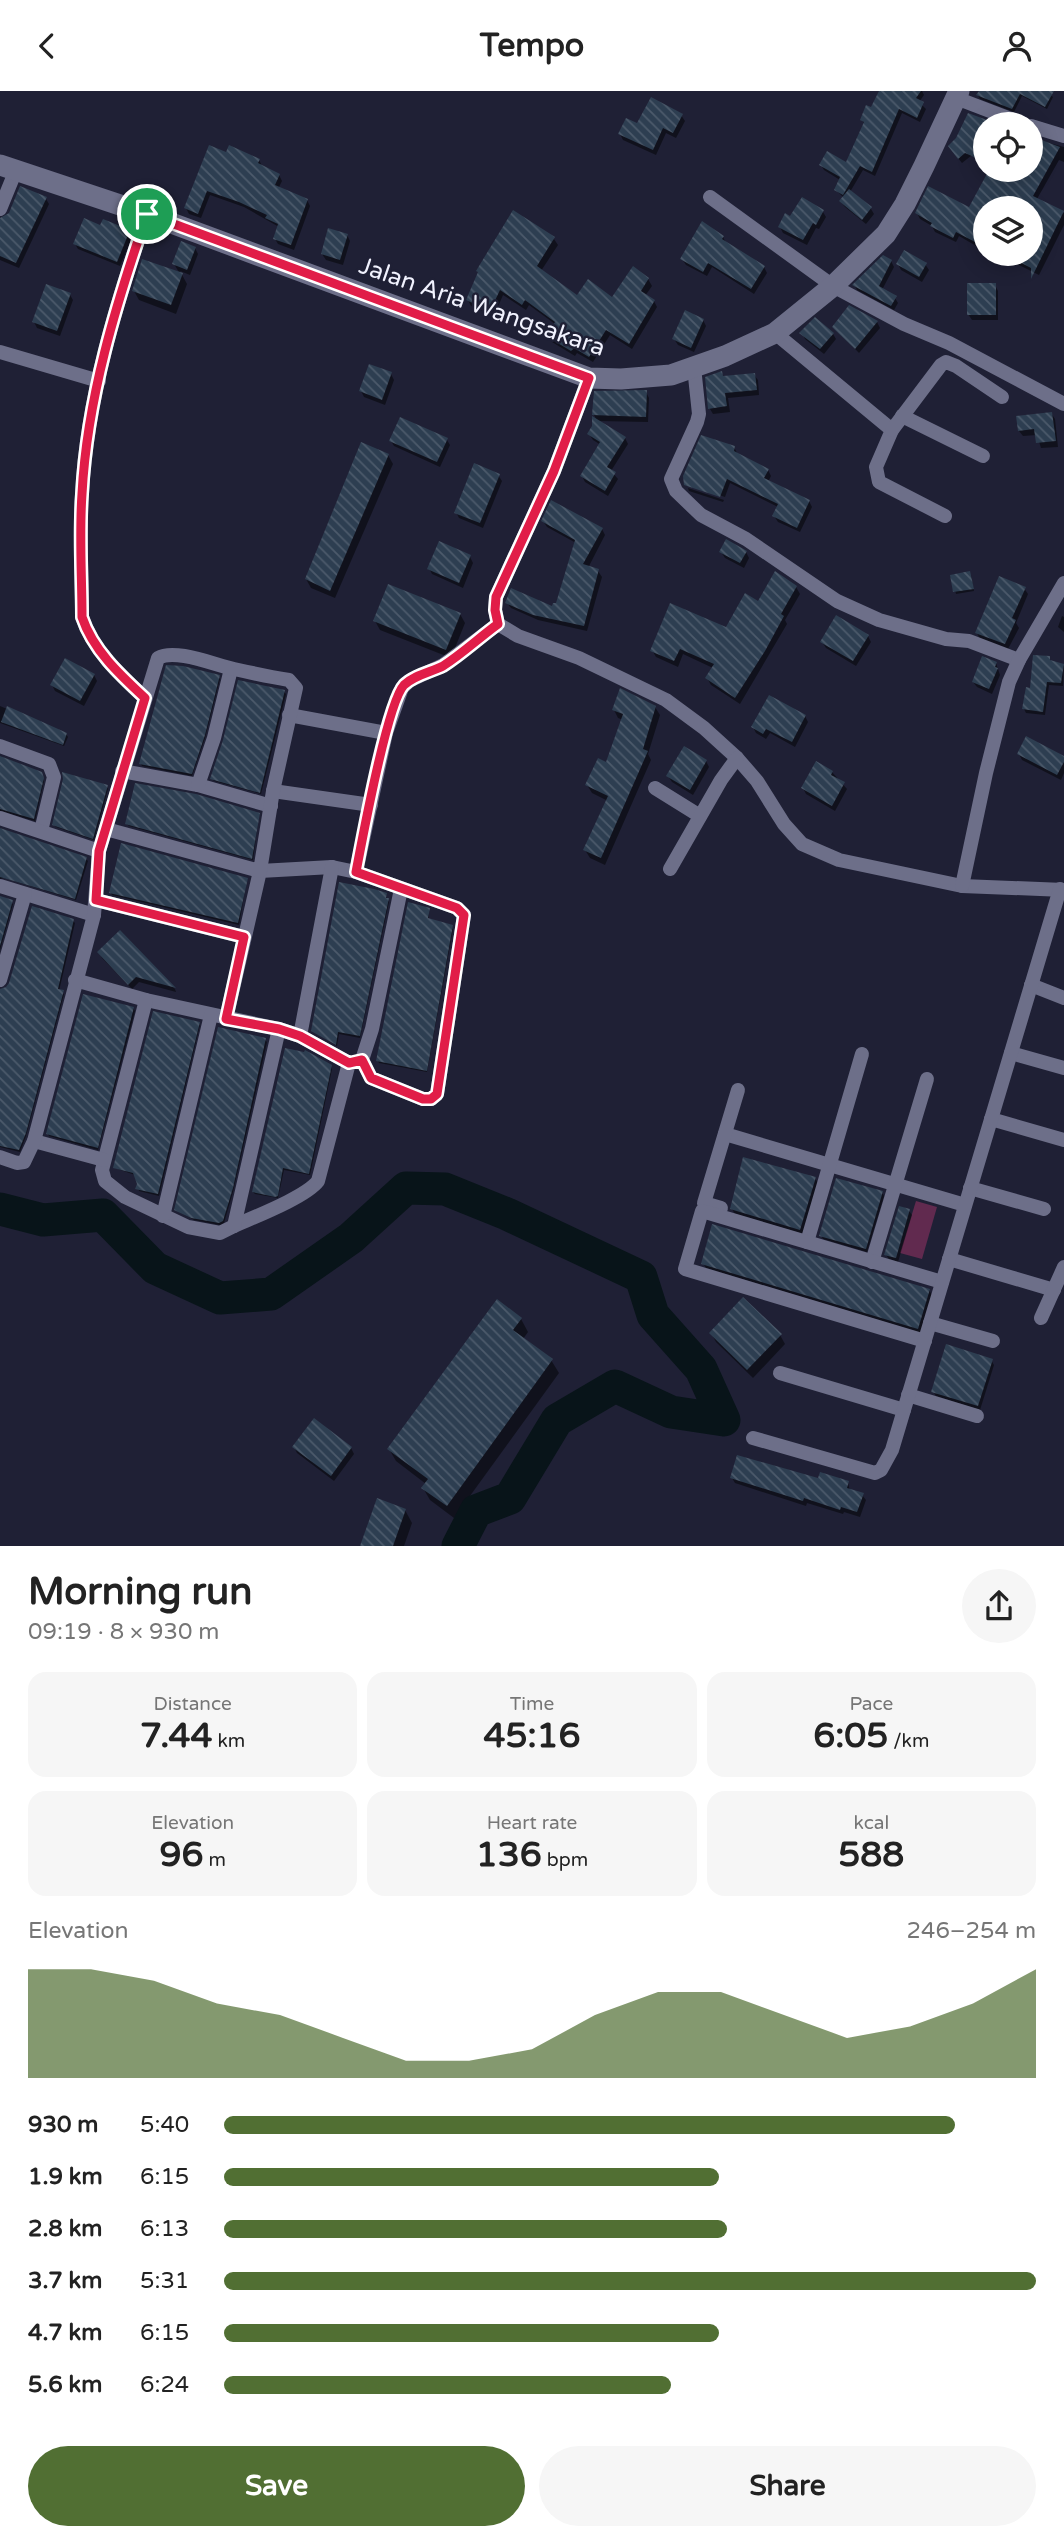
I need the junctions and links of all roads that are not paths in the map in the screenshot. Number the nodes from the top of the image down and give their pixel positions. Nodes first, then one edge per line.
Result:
1 (957, 95) edge
2 (996, 112) edge
3 (1043, 130) edge
4 (1064, 136) edge
5 (8, 167) edge
6 (710, 197) dead end
7 (0, 209) edge
8 (147, 214) junction
9 (833, 286) junction
10 (775, 333) junction
11 (0, 352) edge
12 (694, 367) junction
13 (589, 378) junction
14 (99, 381) junction
15 (1002, 397) dead end
16 (1064, 404) edge
17 (902, 416) junction
18 (892, 430) junction
19 (983, 456) dead end
20 (945, 516) dead end
21 (1064, 583) edge
22 (498, 624) junction
23 (1019, 660) junction
24 (231, 669) junction
25 (145, 698) junction
26 (289, 715) junction
27 (386, 733) junction
28 (0, 746) edge
29 (737, 758) junction
30 (122, 771) junction
31 (198, 785) junction
32 (655, 788) dead end
33 (272, 798) junction
34 (371, 805) junction
35 (700, 816) junction
36 (0, 818) edge
37 (106, 829) junction
38 (41, 831) junction
39 (99, 851) junction
40 (332, 867) junction
41 (670, 869) dead end
42 (260, 871) junction
43 (356, 872) junction
44 (0, 885) edge
45 (962, 886) junction
46 (401, 889) junction
47 (1062, 889) edge
48 (25, 894) junction
49 (95, 908) junction
50 (244, 937) junction
51 (3, 953) edge
52 (0, 979) edge
53 (75, 980) junction
54 (1031, 985) junction
55 (1064, 998) edge
56 (146, 1000) junction
57 (218, 1017) junction
58 (279, 1029) junction
59 (300, 1036) junction
60 (1011, 1053) junction
61 (862, 1054) dead end
62 (355, 1062) junction
63 (1064, 1068) edge
64 (927, 1079) dead end
65 (738, 1090) dead end
66 (991, 1119) junction
67 (725, 1134) junction
68 (1064, 1140) edge
69 (34, 1141) junction
70 (0, 1157) edge
71 (104, 1160) junction
72 (830, 1165) junction
73 (895, 1185) junction
74 (971, 1188) junction
75 (965, 1205) junction
76 (1044, 1209) dead end
77 (163, 1216) junction
78 (234, 1226) junction
79 (808, 1238) junction
80 (874, 1258) junction
81 (949, 1259) junction
82 (1064, 1267) edge
83 (943, 1278) junction
84 (1054, 1290) junction
85 (1041, 1318) dead end
86 (930, 1322) junction
87 (925, 1341) junction
88 (993, 1341) dead end
89 (780, 1373) dead end
90 (906, 1403) junction
91 (977, 1416) dead end
92 (753, 1438) dead end

1 - 2 street
1 - 9 street, Jalan Aria Wangsakara
3 - 4 street
5 - 7 street
5 - 8 street, Jalan Aria Wangsakara
6 - 9 street
8 - 13 street, Jalan Aria Wangsakara
8 - 14 street
9 - 10 street, Jalan Aria Wangsakara
9 - 16 street
10 - 12 street, Jalan Aria Wangsakara
10 - 18 street
11 - 14 street
12 - 13 street, Jalan Aria Wangsakara
12 - 23 street
13 - 22 street
14 - 25 street
15 - 17 street
17 - 18 street
17 - 19 street
18 - 20 street
21 - 23 street
22 - 27 street
22 - 29 street
23 - 45 street
24 - 25 street
24 - 26 street
24 - 31 street
25 - 30 street
26 - 27 street
26 - 33 street
27 - 34 street
28 - 38 street
29 - 35 street
29 - 45 street
30 - 31 street
30 - 37 street
31 - 33 street
32 - 35 street
33 - 34 street
33 - 42 street
34 - 43 street
35 - 41 street
36 - 38 street
37 - 39 street
37 - 42 street
38 - 39 street
39 - 49 street
40 - 42 street
40 - 43 street
40 - 59 street
42 - 50 street
43 - 46 street
44 - 48 street
45 - 47 street
46 - 62 street
46 - 62 street
47 - 54 street
48 - 49 street
48 - 51 street
49 - 50 street
49 - 53 street
50 - 57 street
51 - 52 street
53 - 56 street
53 - 69 street
54 - 55 street
54 - 60 street
56 - 57 street
56 - 71 street
57 - 58 street
57 - 77 street
58 - 59 street
58 - 78 street
59 - 62 street
60 - 63 street
60 - 66 street
61 - 72 street
62 - 78 street
64 - 73 street
65 - 67 street
66 - 68 street
66 - 74 street
67 - 72 street
67 - 79 street
69 - 70 street
69 - 71 street
71 - 77 street
72 - 73 street
72 - 79 street
73 - 75 street
73 - 80 street
74 - 75 street
74 - 76 street
75 - 81 street
77 - 78 street
79 - 80 street
79 - 87 street
80 - 83 street
81 - 83 street
81 - 84 street
82 - 84 street
83 - 86 street
84 - 85 street
86 - 87 street
86 - 88 street
87 - 90 street
89 - 90 street
90 - 91 street
90 - 92 street

